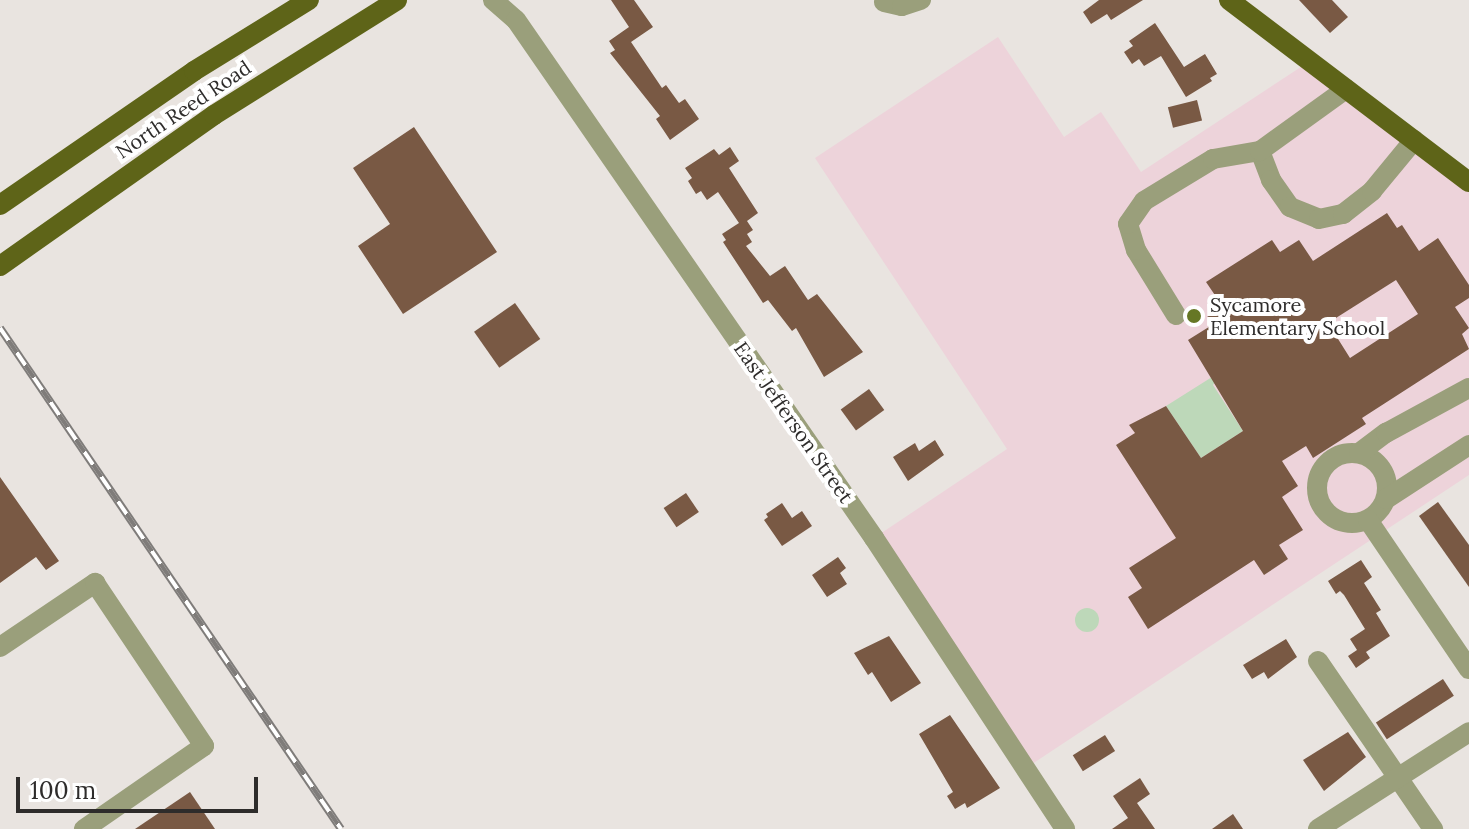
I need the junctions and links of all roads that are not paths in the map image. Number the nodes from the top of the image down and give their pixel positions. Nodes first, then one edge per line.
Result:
1 (309, 0) edge
2 (397, 0) edge
3 (493, 0) edge
4 (921, 0) edge
5 (1229, 0) edge
6 (884, 2) dead end
7 (515, 10) edge
8 (1346, 89) junction
9 (1414, 140) junction
10 (1260, 151) junction
11 (1469, 182) edge
12 (0, 205) edge
13 (0, 266) edge
14 (1176, 315) dead end
15 (1469, 388) edge
16 (1469, 445) edge
17 (1359, 453) junction
18 (1386, 499) junction
19 (1368, 520) junction
20 (0, 647) edge
21 (1318, 661) dead end
22 (1469, 669) edge
23 (1469, 732) edge
24 (1398, 778) junction
25 (84, 829) edge
26 (1065, 829) edge
27 (1318, 829) edge
28 (1433, 829) edge

1 - 12 main road, North Reed Road
2 - 13 main road, North Reed Road
3 - 7 street, East Jefferson Street
4 - 6 street
5 - 8 main road
7 - 26 street, East Jefferson Street
8 - 9 main road
8 - 10 street
9 - 10 street
9 - 11 main road
10 - 14 street
15 - 17 street
16 - 18 street
17 - 18 street
17 - 19 street
18 - 19 street
19 - 22 street
20 - 25 street
21 - 24 street
23 - 24 street
24 - 27 street
24 - 28 street

